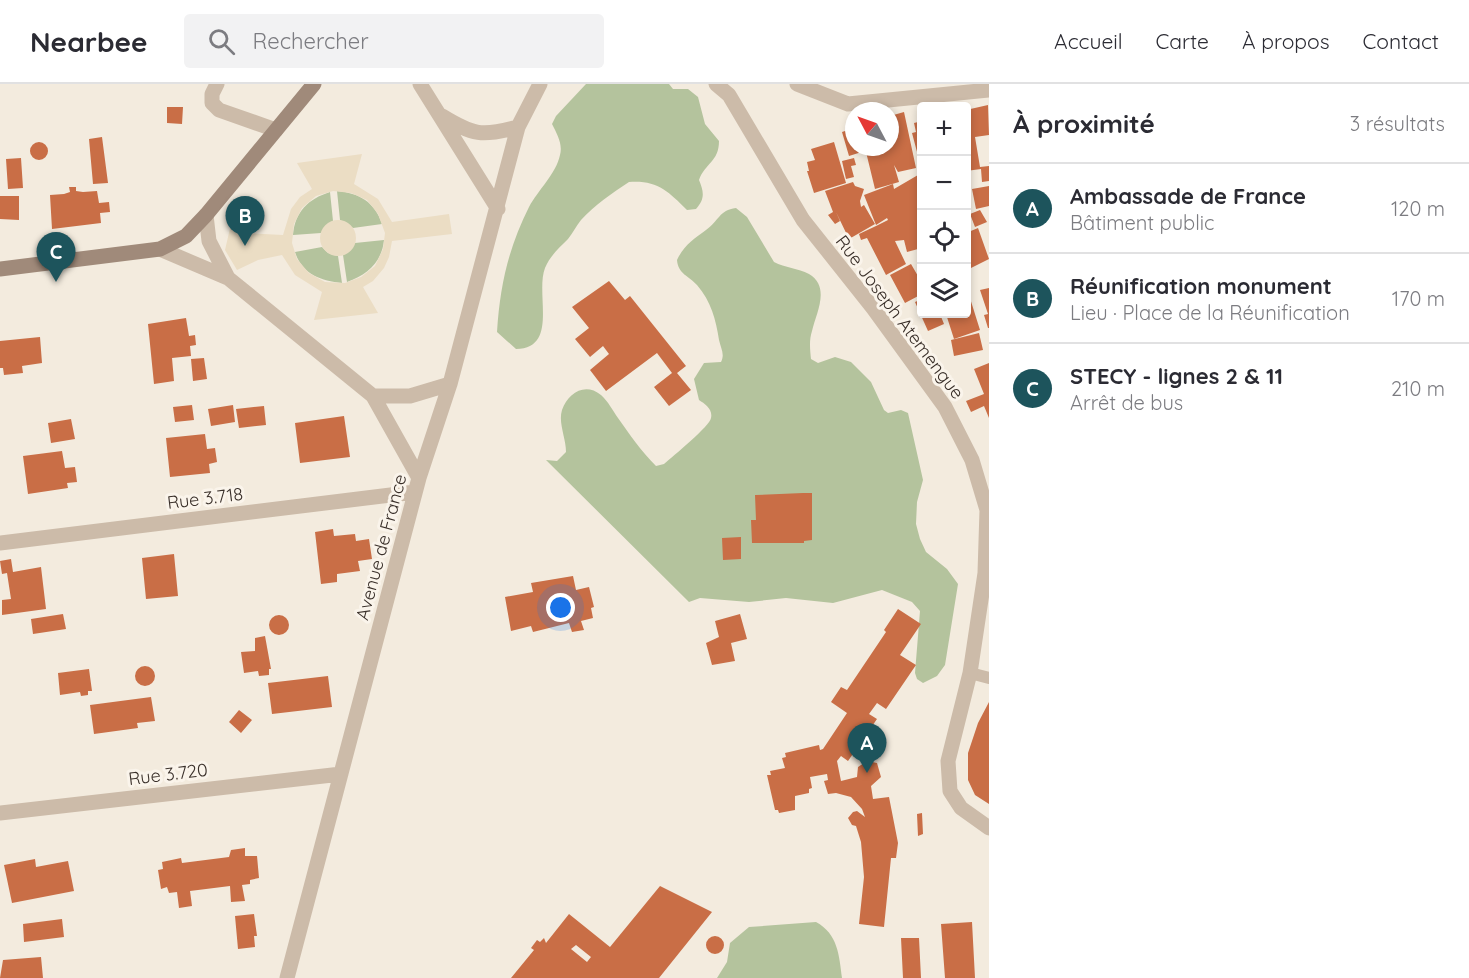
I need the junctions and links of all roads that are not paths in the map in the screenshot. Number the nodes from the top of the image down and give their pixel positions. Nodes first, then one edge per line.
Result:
1 (217, 84) edge
2 (314, 84) edge
3 (420, 84) edge
4 (540, 84) edge
5 (716, 84) edge
6 (797, 84) edge
7 (734, 89) edge
8 (989, 90) edge
9 (440, 115) junction
10 (518, 127) junction
11 (276, 130) junction
12 (498, 210) junction
13 (206, 215) junction
14 (160, 249) junction
15 (0, 269) edge
16 (228, 278) junction
17 (450, 384) junction
18 (373, 396) junction
19 (417, 485) junction
20 (0, 543) edge
21 (970, 673) junction
22 (989, 678) edge
23 (341, 774) junction
24 (0, 813) edge
25 (989, 828) edge
26 (287, 978) edge

1 - 11 street
2 - 11 main road
3 - 9 street
4 - 10 street
5 - 7 street, Rue Joseph Atemengue
6 - 8 street
7 - 21 street, Rue Joseph Atemengue
9 - 10 street
9 - 12 street
10 - 12 street, Avenue de France
11 - 13 main road
12 - 17 street, Avenue de France
13 - 14 main road
13 - 16 street
14 - 15 main road
14 - 16 street
16 - 18 street
17 - 18 street
17 - 19 street, Avenue de France
18 - 19 street
19 - 20 street, Rue 3.718
19 - 23 street, Avenue de France
21 - 22 lane
21 - 25 street, Rue Joseph Atemengue
23 - 24 street, Rue 3.720
23 - 26 street, Avenue de France

